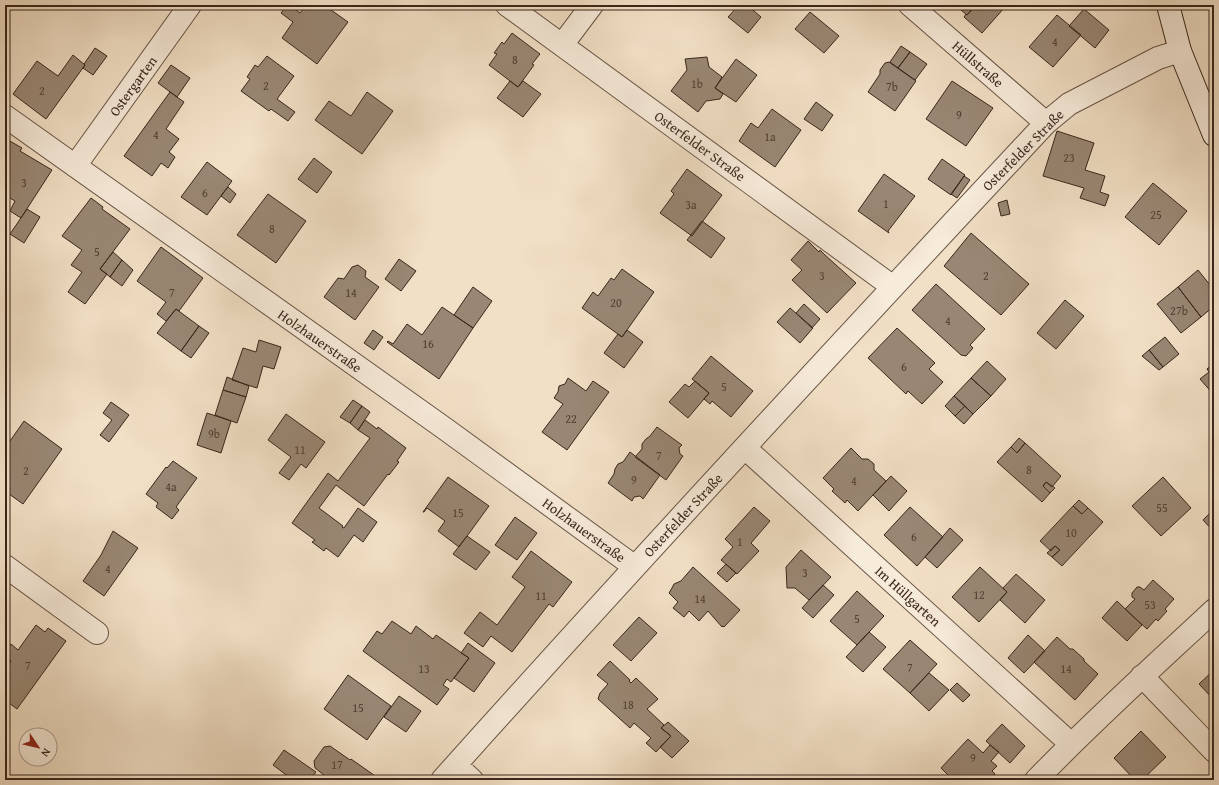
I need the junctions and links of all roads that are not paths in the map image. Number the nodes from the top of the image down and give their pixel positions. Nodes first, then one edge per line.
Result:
1 (190, 5) edge
2 (508, 5) edge
3 (592, 5) edge
4 (910, 5) edge
5 (1168, 5) edge
6 (562, 45) junction
7 (1180, 52) junction
8 (5, 116) edge
9 (1046, 123) junction
10 (1214, 135) edge
11 (74, 166) junction
12 (893, 286) junction
13 (745, 448) junction
14 (5, 566) edge
15 (635, 567) junction
16 (1214, 610) edge
17 (97, 633) dead end
18 (1142, 676) junction
19 (1071, 744) junction
20 (1214, 751) edge
21 (449, 773) edge
22 (472, 780) edge
23 (1036, 780) edge

1 - 11 street, Ostergarten
2 - 6 street, Osterfelder Straße
3 - 6 street
4 - 9 street, Hüllstraße
5 - 7 street
6 - 12 street, Osterfelder Straße
7 - 9 street, Osterfelder Straße
7 - 10 street
8 - 11 street, Holzhauerstraße
9 - 12 street, Osterfelder Straße
11 - 15 street, Holzhauerstraße
12 - 13 street, Osterfelder Straße
13 - 15 street, Osterfelder Straße
13 - 19 street, Im Hüllgarten
14 - 17 street
15 - 21 street, Osterfelder Straße
16 - 18 street
18 - 19 street
18 - 20 street
19 - 23 street
21 - 22 street

